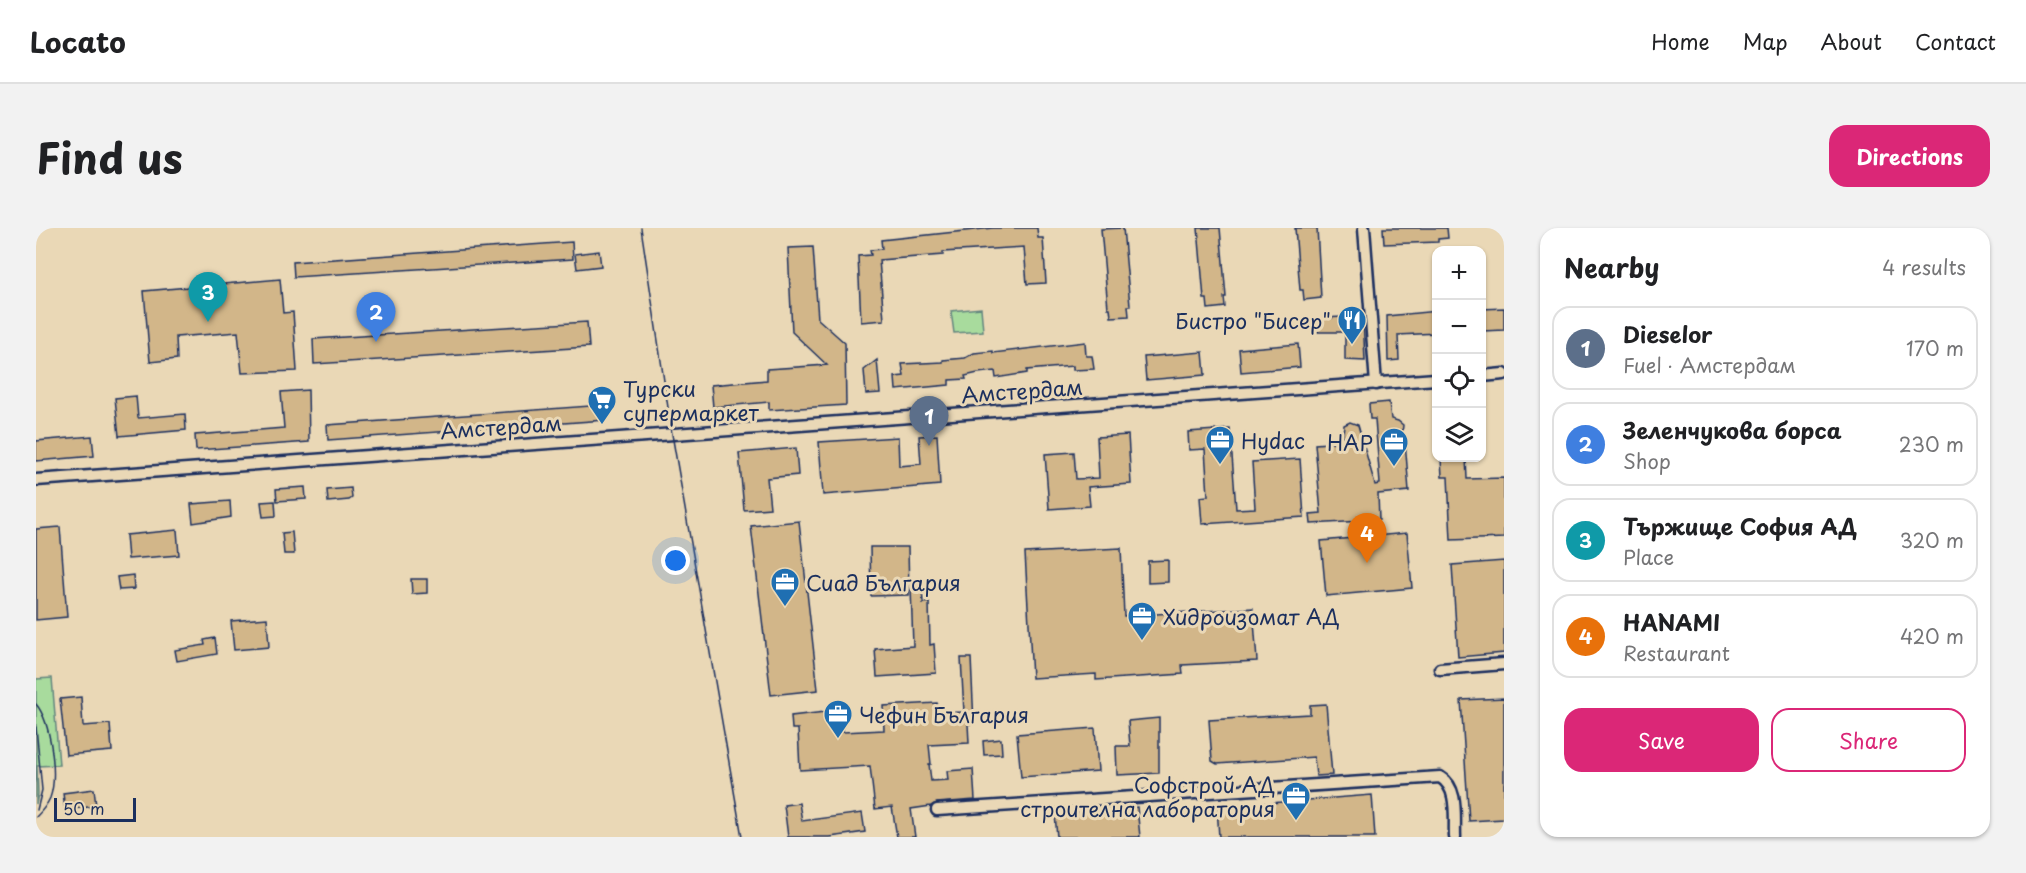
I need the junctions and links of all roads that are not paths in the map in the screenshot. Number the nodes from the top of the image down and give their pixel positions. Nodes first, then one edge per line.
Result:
1 (1364, 228) edge
2 (1504, 374) edge
3 (1486, 376) edge
4 (1432, 379) edge
5 (1376, 384) junction
6 (36, 480) edge
7 (1504, 664) edge
8 (1440, 669) dead end
9 (937, 810) dead end
10 (1455, 837) edge

1 - 5 street
2 - 3 street
4 - 5 street, Амстердам
5 - 6 street, Амстердам
7 - 8 street
9 - 10 street

